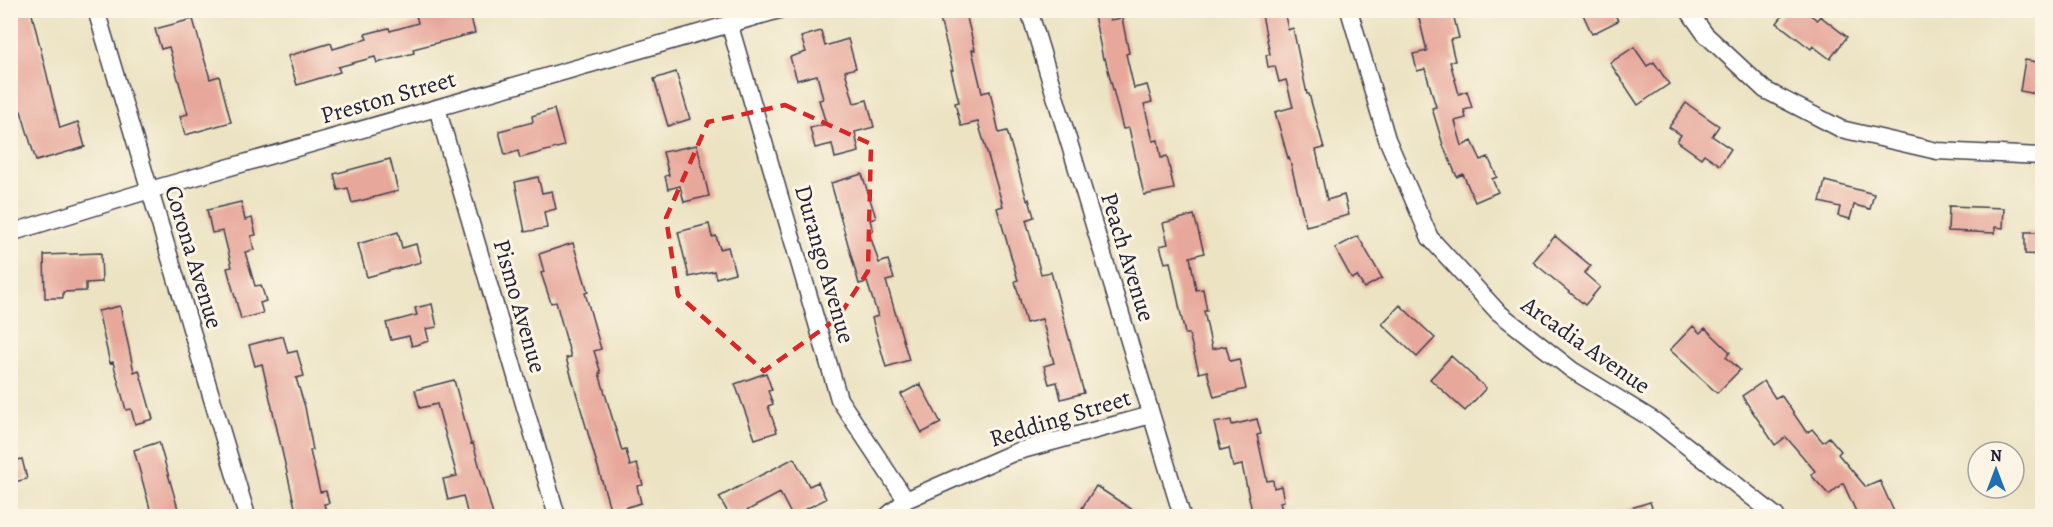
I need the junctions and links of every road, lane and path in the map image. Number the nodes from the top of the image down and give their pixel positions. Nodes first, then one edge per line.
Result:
1 (96, 10) edge
2 (779, 10) edge
3 (1029, 10) edge
4 (1349, 10) edge
5 (1688, 10) edge
6 (730, 26) junction
7 (437, 108) junction
8 (2043, 156) edge
9 (150, 190) junction
10 (10, 233) edge
11 (1151, 415) junction
12 (906, 500) junction
13 (247, 516) edge
14 (557, 516) edge
15 (887, 516) edge
16 (1182, 516) edge
17 (1776, 516) edge

1 - 9 street, Corona Avenue
2 - 6 street, Preston Street
3 - 11 street, Peach Avenue
4 - 17 street, Arcadia Avenue
5 - 8 street
6 - 7 street, Preston Street
6 - 12 street, Durango Avenue
7 - 9 street, Preston Street
7 - 14 street, Pismo Avenue
9 - 10 street, Preston Street
9 - 13 street, Corona Avenue
11 - 12 street, Redding Street
11 - 16 street, Peach Avenue
12 - 15 street, Redding Street

